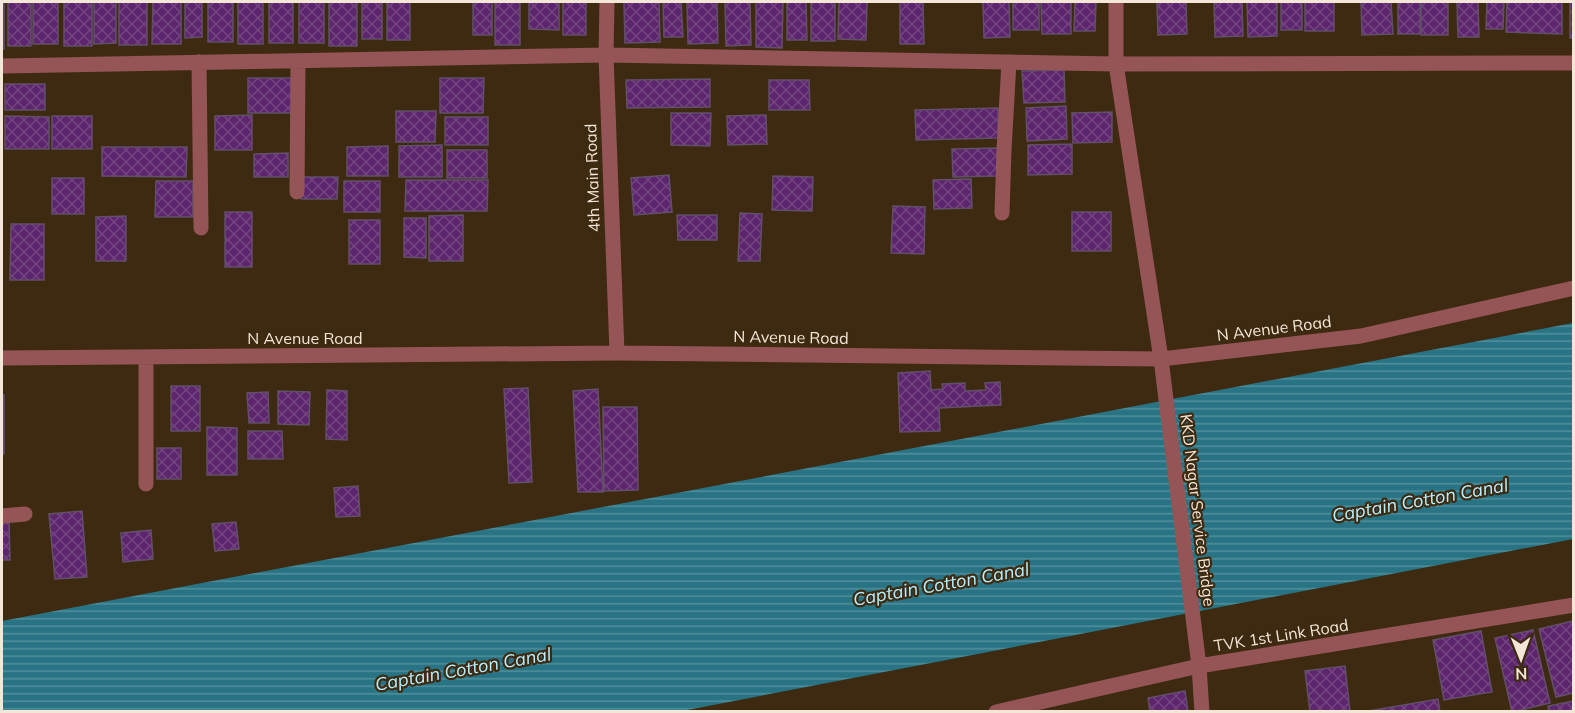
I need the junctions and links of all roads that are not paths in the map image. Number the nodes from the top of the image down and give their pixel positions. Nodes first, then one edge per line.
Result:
1 (607, 2) edge
2 (1116, 2) edge
3 (606, 55) junction
4 (298, 61) junction
5 (199, 62) junction
6 (1009, 62) junction
7 (1574, 63) edge
8 (1116, 64) junction
9 (2, 66) edge
10 (297, 192) dead end
11 (1002, 213) dead end
12 (201, 228) dead end
13 (1574, 288) edge
14 (617, 353) junction
15 (146, 357) junction
16 (2, 358) edge
17 (1161, 359) junction
18 (146, 484) dead end
19 (25, 514) dead end
20 (2, 516) edge
21 (1574, 605) edge
22 (1199, 666) junction
23 (996, 711) edge
24 (1202, 711) edge

1 - 3 street, 4th Main Road
2 - 8 street, KKD Nagar Service Bridge
3 - 4 street
3 - 6 street
3 - 14 street, 4th Main Road
4 - 5 street
4 - 10 street
5 - 9 street
5 - 12 street
6 - 8 street
6 - 11 street
7 - 8 street
8 - 17 street, KKD Nagar Service Bridge
13 - 17 street, N Avenue Road
14 - 15 street, N Avenue Road
14 - 17 street, N Avenue Road
15 - 16 street, N Avenue Road
15 - 18 street
17 - 22 street, KKD Nagar Service Bridge
19 - 20 street
21 - 22 street, TVK 1st Link Road
22 - 23 street, TVK 1st Link Road
22 - 24 street, KKD Nagar Service Bridge

